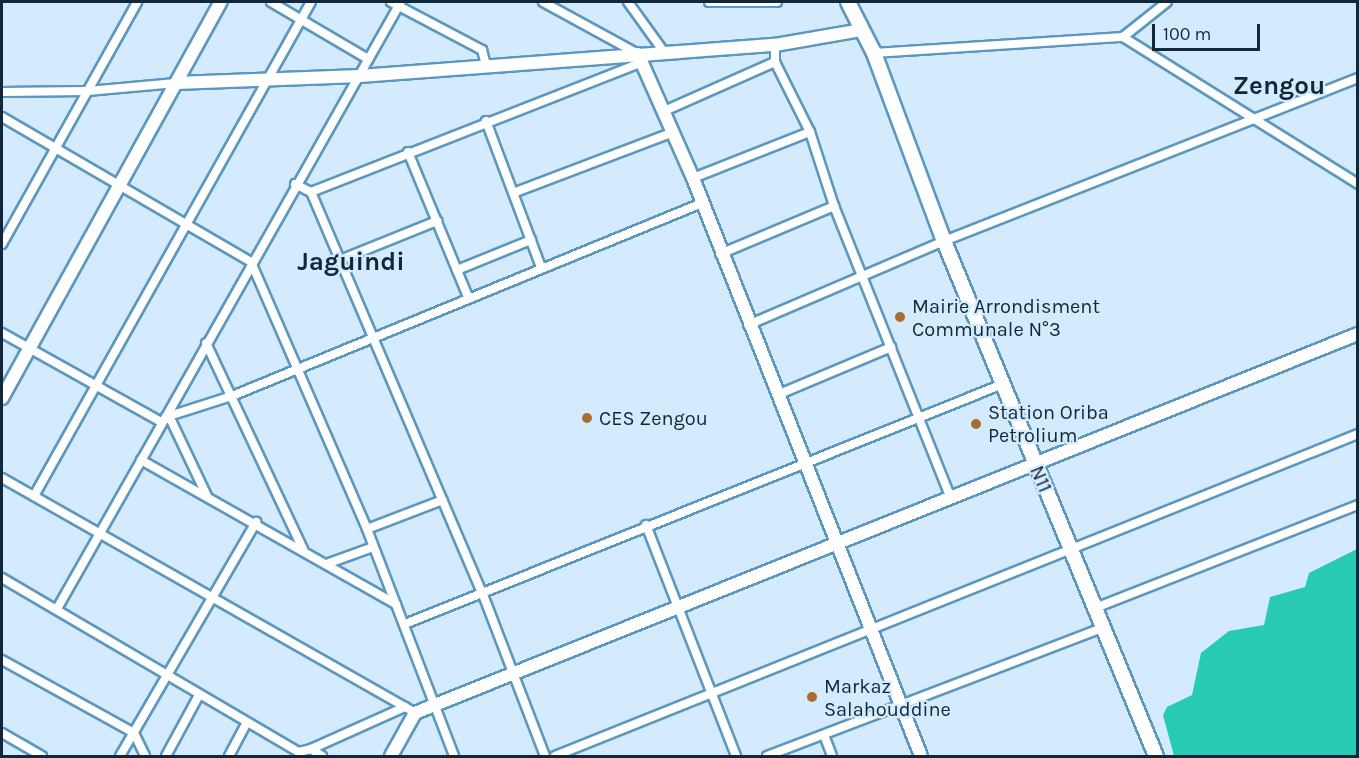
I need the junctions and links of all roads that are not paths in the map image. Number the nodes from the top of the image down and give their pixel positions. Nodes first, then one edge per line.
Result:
1 (137, 2) edge
2 (221, 2) edge
3 (271, 2) edge
4 (311, 2) edge
5 (544, 2) edge
6 (628, 2) edge
7 (709, 2) edge
8 (777, 2) edge
9 (848, 2) edge
10 (1167, 2) edge
11 (397, 3) edge
12 (301, 19) junction
13 (861, 30) junction
14 (1123, 37) junction
15 (775, 45) junction
16 (664, 52) junction
17 (874, 53) junction
18 (640, 58) junction
19 (368, 59) junction
20 (775, 62) junction
21 (486, 65) junction
22 (360, 76) junction
23 (1358, 78) edge
24 (267, 81) junction
25 (176, 83) junction
26 (88, 91) junction
27 (2, 92) edge
28 (662, 112) junction
29 (2, 117) edge
30 (1255, 118) junction
31 (486, 121) junction
32 (810, 132) junction
33 (671, 133) junction
34 (55, 150) junction
35 (408, 152) junction
36 (693, 178) junction
37 (295, 184) junction
38 (1358, 184) edge
39 (117, 186) junction
40 (311, 192) junction
41 (513, 194) junction
42 (702, 203) junction
43 (834, 206) junction
44 (437, 222) junction
45 (185, 226) junction
46 (531, 240) junction
47 (944, 241) junction
48 (2, 244) edge
49 (720, 254) junction
50 (340, 260) junction
51 (251, 262) junction
52 (541, 267) junction
53 (457, 270) junction
54 (863, 278) junction
55 (469, 299) junction
56 (748, 325) junction
57 (2, 333) edge
58 (1358, 334) edge
59 (372, 336) junction
60 (206, 343) junction
61 (891, 347) junction
62 (33, 348) junction
63 (294, 368) junction
64 (98, 382) junction
65 (1003, 384) junction
66 (777, 395) junction
67 (232, 396) junction
68 (2, 398) edge
69 (919, 418) junction
70 (166, 419) junction
71 (1358, 434) edge
72 (141, 460) junction
73 (804, 463) junction
74 (1035, 466) junction
75 (2, 478) edge
76 (34, 496) junction
77 (208, 496) junction
78 (951, 499) junction
79 (443, 500) junction
80 (1358, 505) edge
81 (256, 522) junction
82 (646, 525) junction
83 (367, 529) junction
84 (101, 532) junction
85 (836, 545) junction
86 (373, 547) junction
87 (1070, 547) junction
88 (303, 550) junction
89 (329, 563) junction
90 (2, 579) edge
91 (482, 592) junction
92 (212, 598) junction
93 (396, 604) junction
94 (58, 607) junction
95 (680, 608) junction
96 (1095, 608) junction
97 (405, 624) junction
98 (1103, 628) junction
99 (870, 629) junction
100 (2, 660) edge
101 (168, 675) junction
102 (513, 676) junction
103 (710, 694) junction
104 (200, 695) junction
105 (901, 705) junction
106 (434, 706) junction
107 (410, 710) junction
108 (247, 722) junction
109 (2, 733) edge
110 (134, 733) junction
111 (824, 735) junction
112 (311, 749) junction
113 (297, 754) edge
114 (42, 756) edge
115 (120, 756) edge
116 (145, 756) edge
117 (166, 756) edge
118 (229, 756) edge
119 (322, 756) edge
120 (391, 756) edge
121 (454, 756) edge
122 (545, 756) edge
123 (555, 756) edge
124 (736, 756) edge
125 (767, 756) edge
126 (832, 756) edge
127 (921, 756) edge
128 (1155, 756) edge

1 - 26 street
2 - 25 street
3 - 12 street
4 - 12 street
5 - 18 street
6 - 16 street
7 - 8 street
9 - 13 main road, N11
10 - 14 street
11 - 19 street
11 - 21 street
12 - 19 street
12 - 24 street
13 - 15 street
13 - 17 main road, N11
14 - 17 street
14 - 30 street
15 - 16 street
15 - 20 street
16 - 18 street
17 - 47 main road, N11
18 - 21 street
18 - 28 street
18 - 31 street
19 - 22 street
20 - 28 street
20 - 32 street
21 - 22 street
22 - 24 street
22 - 37 street
23 - 30 street
24 - 25 street
24 - 45 street
25 - 26 street
25 - 39 street
26 - 27 street
26 - 34 street
28 - 33 street
29 - 34 street
30 - 38 street
30 - 47 street
31 - 35 street
31 - 41 street
32 - 36 street
32 - 43 street
33 - 36 street
33 - 41 street
34 - 39 street
34 - 48 street
35 - 40 street
35 - 44 street
36 - 42 street
37 - 40 street
37 - 51 street
39 - 45 street
39 - 62 street
40 - 50 street
41 - 46 street
42 - 49 street
42 - 52 street
43 - 49 street
43 - 54 street
44 - 50 street
44 - 53 street
45 - 51 street
45 - 64 street
46 - 52 street
46 - 53 street
47 - 54 street
47 - 65 main road, N11
49 - 56 street
50 - 59 street
51 - 60 street
51 - 63 street
52 - 55 street
53 - 55 street
54 - 56 street
54 - 61 street
55 - 59 street
56 - 66 street
57 - 62 street
58 - 74 street
59 - 63 street
59 - 79 street
60 - 67 street
60 - 70 street
61 - 66 street
61 - 69 street
62 - 64 street
62 - 68 street
63 - 67 street
63 - 83 street
64 - 70 street
64 - 76 street
65 - 69 street
65 - 74 main road, N11
66 - 73 street
67 - 70 street
67 - 88 street
69 - 73 street
69 - 78 street
70 - 72 street
70 - 77 street
71 - 87 street
72 - 77 street
72 - 84 street
73 - 82 street
73 - 85 street
74 - 78 street
74 - 87 main road, N11
75 - 76 street
76 - 84 street
77 - 81 street
78 - 85 street
79 - 83 street
79 - 91 street
80 - 96 street
81 - 88 street
81 - 92 street
82 - 91 street
82 - 95 street
83 - 86 street
84 - 92 street
84 - 94 street
85 - 95 street
85 - 99 street
86 - 89 street
86 - 93 street
87 - 96 main road, N11
87 - 99 street
88 - 89 street
89 - 93 street
90 - 94 street
91 - 97 street
91 - 102 street
92 - 101 street
92 - 107 street
93 - 97 street
94 - 101 street
95 - 102 street
95 - 103 street
96 - 98 main road, N11
97 - 106 street
98 - 105 street
98 - 128 main road, N11
99 - 103 street
99 - 105 street
100 - 110 street
101 - 104 street
101 - 110 street
102 - 106 street
102 - 122 street
103 - 123 street
103 - 124 street
104 - 108 street
104 - 117 street
105 - 111 street
105 - 127 street
106 - 107 street
106 - 121 street
107 - 112 street
107 - 120 street
108 - 113 street
108 - 118 street
109 - 114 street
110 - 115 street
110 - 116 street
111 - 125 street
111 - 126 street
112 - 113 street
112 - 119 street

